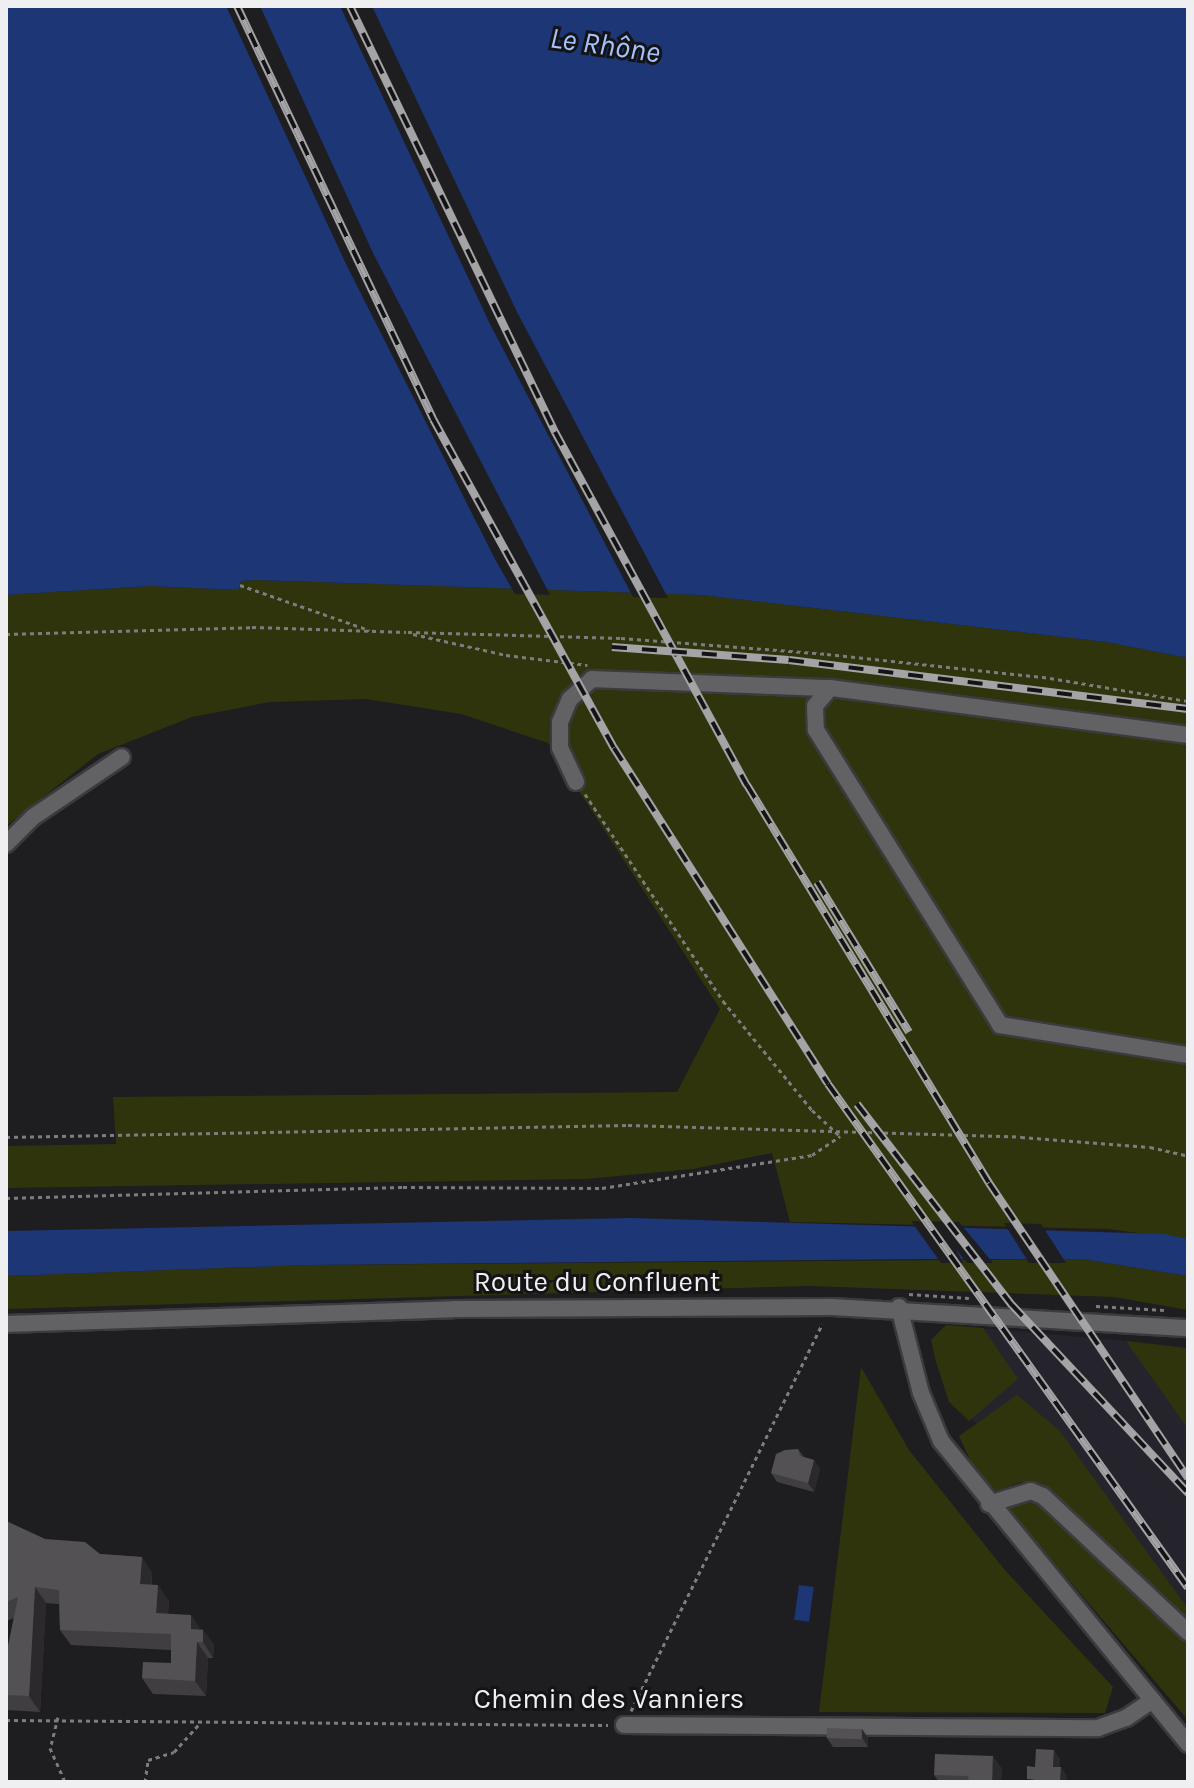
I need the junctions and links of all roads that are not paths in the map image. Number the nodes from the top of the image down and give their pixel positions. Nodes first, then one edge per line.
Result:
1 (830, 688) junction
2 (1188, 735) edge
3 (122, 757) dead end
4 (576, 782) road end
5 (6, 844) edge
6 (1188, 1055) edge
7 (899, 1307) junction
8 (6, 1324) edge
9 (1188, 1328) edge
10 (989, 1504) junction
11 (1188, 1632) edge
12 (1153, 1700) junction
13 (624, 1725) road end
14 (1188, 1744) edge

1 - 2 street
1 - 4 street
1 - 6 street
3 - 5 street
7 - 8 street, Route du Confluent
7 - 9 street, Route du Confluent
7 - 10 street
10 - 11 street
10 - 12 street
12 - 13 street, Chemin des Vanniers
12 - 14 street

